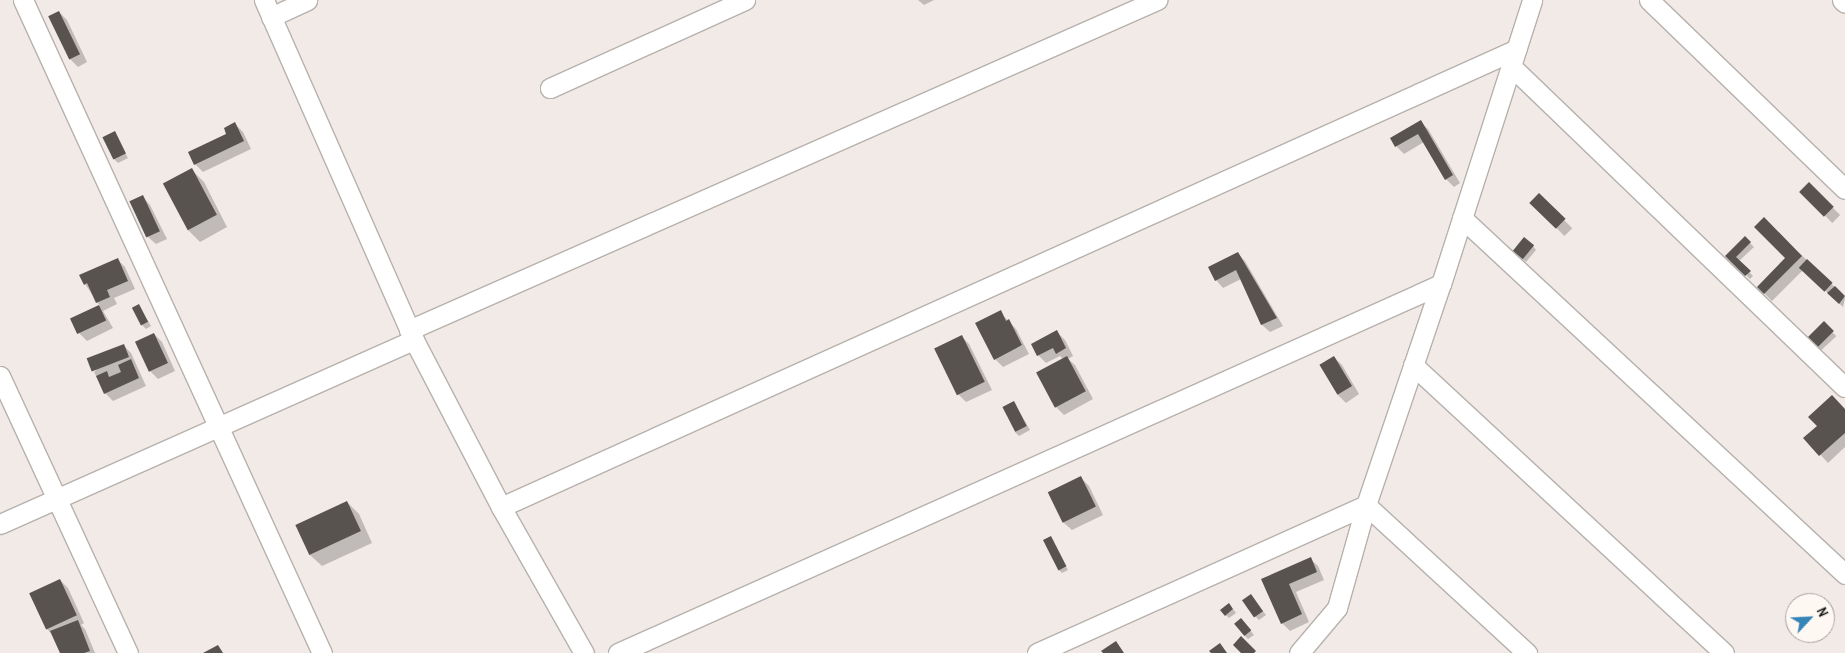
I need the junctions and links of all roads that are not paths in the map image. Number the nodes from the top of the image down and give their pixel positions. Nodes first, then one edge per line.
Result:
1 (23, 0) edge
2 (307, 0) edge
3 (744, 0) edge
4 (1157, 0) edge
5 (1532, 0) edge
6 (1649, 0) edge
7 (1842, 0) edge
8 (1845, 3) edge
9 (268, 8) edge
10 (1514, 57) junction
11 (550, 88) dead end
12 (1845, 189) edge
13 (1462, 218) junction
14 (1441, 284) junction
15 (411, 335) junction
16 (1413, 364) junction
17 (0, 376) edge
18 (1845, 388) edge
19 (219, 427) junction
20 (57, 499) junction
21 (1366, 505) junction
22 (501, 507) junction
23 (0, 524) edge
24 (1845, 574) edge
25 (1308, 650) edge
26 (128, 653) edge
27 (322, 653) edge
28 (584, 653) edge
29 (618, 653) edge
30 (1037, 653) edge
31 (1527, 653) edge
32 (1724, 653) edge

1 - 19 street
2 - 9 street
3 - 11 street
4 - 15 street
5 - 10 street
6 - 12 street
7 - 8 street
9 - 15 street
10 - 13 street
10 - 18 street
10 - 22 street
13 - 14 street
13 - 24 street
14 - 16 street
14 - 29 street
15 - 19 street
15 - 22 street
16 - 21 street
16 - 32 street
17 - 20 street
19 - 20 street
19 - 27 street
20 - 23 street
20 - 26 street
21 - 25 street
21 - 30 street
21 - 31 street
22 - 28 street

